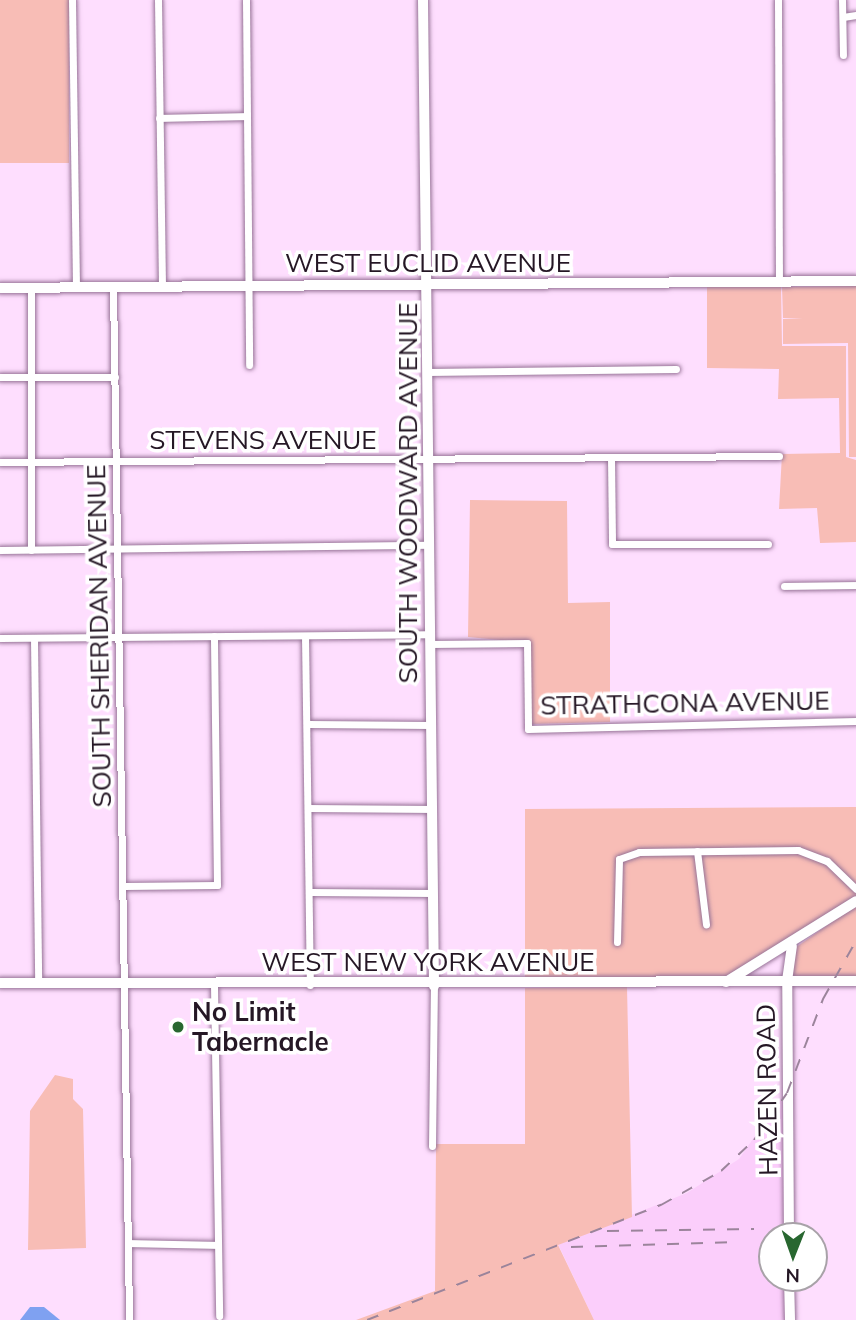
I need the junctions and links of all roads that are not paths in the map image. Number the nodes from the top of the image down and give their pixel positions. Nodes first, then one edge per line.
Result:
1 (72, 0) edge
2 (158, 0) edge
3 (246, 0) edge
4 (423, 0) edge
5 (778, 0) edge
6 (842, 0) edge
7 (856, 15) edge
8 (843, 17) junction
9 (843, 55) dead end
10 (247, 116) junction
11 (159, 118) junction
12 (856, 281) edge
13 (779, 282) junction
14 (162, 285) junction
15 (249, 285) junction
16 (427, 285) junction
17 (31, 287) junction
18 (76, 287) junction
19 (113, 287) junction
20 (0, 288) edge
21 (249, 365) dead end
22 (676, 369) dead end
23 (427, 372) junction
24 (0, 377) edge
25 (30, 377) junction
26 (115, 377) junction
27 (779, 456) dead end
28 (611, 458) junction
29 (429, 459) junction
30 (30, 462) junction
31 (117, 462) junction
32 (0, 463) edge
33 (768, 544) dead end
34 (429, 545) junction
35 (0, 550) edge
36 (31, 550) junction
37 (119, 550) junction
38 (784, 586) dead end
39 (856, 586) edge
40 (214, 636) junction
41 (306, 636) junction
42 (0, 638) edge
43 (34, 638) junction
44 (121, 638) junction
45 (429, 639) junction
46 (856, 721) edge
47 (308, 724) junction
48 (431, 725) junction
49 (310, 808) junction
50 (432, 809) junction
51 (697, 851) junction
52 (124, 886) junction
53 (856, 889) edge
54 (311, 892) junction
55 (433, 893) junction
56 (856, 901) edge
57 (706, 924) dead end
58 (617, 942) dead end
59 (792, 946) junction
60 (786, 981) junction
61 (856, 981) edge
62 (726, 982) junction
63 (0, 983) edge
64 (38, 983) junction
65 (126, 984) junction
66 (214, 985) junction
67 (310, 986) junction
68 (434, 986) junction
69 (432, 1146) dead end
70 (789, 1222) edge
71 (129, 1243) junction
72 (218, 1245) junction
73 (789, 1292) edge
74 (219, 1316) dead end
75 (129, 1320) edge
76 (790, 1320) edge

1 - 18 street
2 - 11 street
3 - 10 street
4 - 16 street, SOUTH WOODWARD AVENUE
5 - 13 street
6 - 8 street
7 - 8 street
8 - 9 street
10 - 11 street
10 - 15 street
11 - 14 street
12 - 13 street, WEST EUCLID AVENUE
13 - 16 street, WEST EUCLID AVENUE
14 - 15 street, WEST EUCLID AVENUE
14 - 19 street, WEST EUCLID AVENUE
15 - 16 street, WEST EUCLID AVENUE
15 - 21 street
16 - 23 street, SOUTH WOODWARD AVENUE
17 - 18 street, WEST EUCLID AVENUE
17 - 20 street, WEST EUCLID AVENUE
17 - 25 street
18 - 19 street, WEST EUCLID AVENUE
19 - 26 street, SOUTH SHERIDAN AVENUE
22 - 23 street
23 - 29 street, SOUTH WOODWARD AVENUE
24 - 25 street
25 - 26 street
25 - 30 street
26 - 31 street, SOUTH SHERIDAN AVENUE
27 - 28 street, STEVENS AVENUE
28 - 29 street, STEVENS AVENUE
28 - 33 street
29 - 31 street, STEVENS AVENUE
29 - 34 street, SOUTH WOODWARD AVENUE
30 - 31 street, STEVENS AVENUE
30 - 32 street, STEVENS AVENUE
30 - 36 street
31 - 37 street, SOUTH SHERIDAN AVENUE
34 - 37 street
34 - 45 street, SOUTH WOODWARD AVENUE
35 - 36 street
36 - 37 street
37 - 44 street, SOUTH SHERIDAN AVENUE
38 - 39 street
40 - 41 street
40 - 44 street
40 - 52 street
41 - 45 street
41 - 47 street
42 - 43 street
43 - 44 street
43 - 64 street
44 - 52 street, SOUTH SHERIDAN AVENUE
45 - 46 street, STRATHCONA AVENUE
45 - 48 street, SOUTH WOODWARD AVENUE
47 - 48 street
47 - 49 street
48 - 50 street, SOUTH WOODWARD AVENUE
49 - 50 street
49 - 54 street
50 - 55 street, SOUTH WOODWARD AVENUE
51 - 53 street
51 - 57 street
51 - 58 street
52 - 65 street, SOUTH SHERIDAN AVENUE
54 - 55 street
54 - 67 street
55 - 68 street, SOUTH WOODWARD AVENUE
56 - 59 street
59 - 60 street, HAZEN ROAD
59 - 62 street
60 - 61 main road, WEST NEW YORK AVENUE
60 - 62 main road, WEST NEW YORK AVENUE
60 - 70 street, HAZEN ROAD
62 - 68 main road, WEST NEW YORK AVENUE
63 - 64 main road, WEST NEW YORK AVENUE
64 - 65 main road, WEST NEW YORK AVENUE
65 - 66 main road, WEST NEW YORK AVENUE
65 - 71 street, SOUTH SHERIDAN AVENUE
66 - 67 main road, WEST NEW YORK AVENUE
66 - 72 street
67 - 68 main road, WEST NEW YORK AVENUE
68 - 69 street
71 - 72 street
71 - 75 street, SOUTH SHERIDAN AVENUE
72 - 74 street
73 - 76 street

